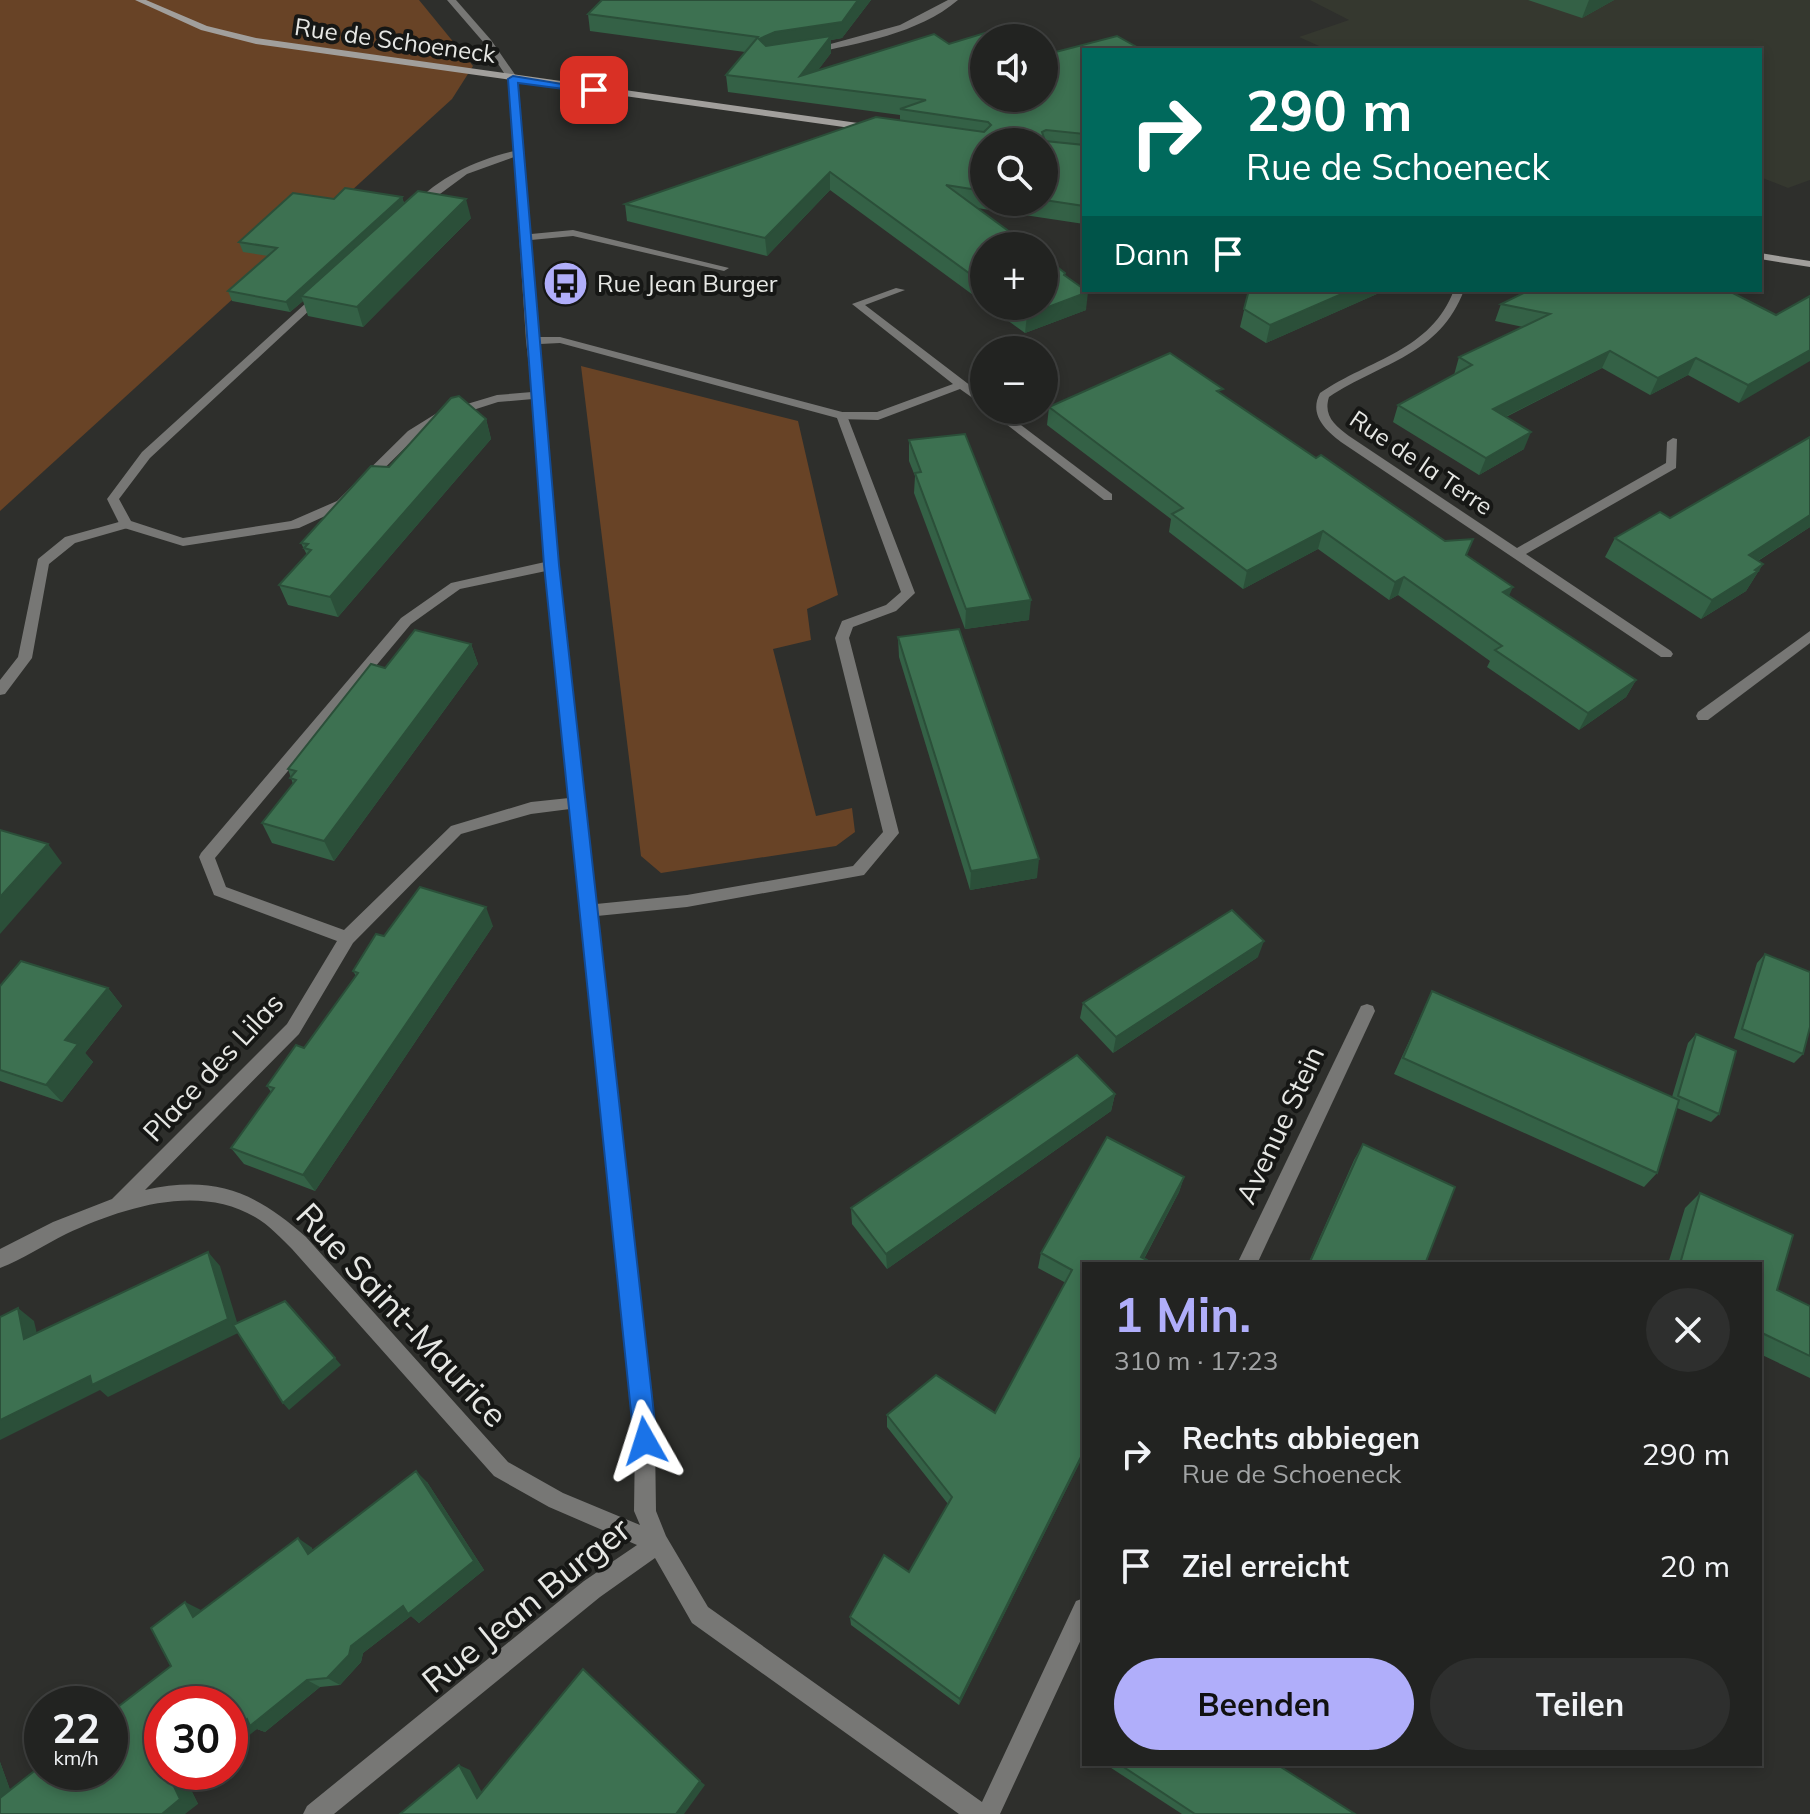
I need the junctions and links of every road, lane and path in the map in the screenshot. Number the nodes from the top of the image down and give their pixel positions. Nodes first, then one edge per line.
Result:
1 (139, 0) edge
2 (451, 0) edge
3 (954, 0) edge
4 (795, 53) edge
5 (513, 79) junction
6 (876, 129) edge
7 (517, 153) junction
8 (409, 213) edge
9 (525, 238) junction
10 (1762, 256) edge
11 (1810, 264) edge
12 (724, 268) dead end
13 (329, 287) edge
14 (900, 290) dead end
15 (1458, 292) edge
16 (532, 341) junction
17 (961, 385) junction
18 (970, 392) edge
19 (537, 395) junction
20 (842, 416) junction
21 (1012, 424) edge
22 (1673, 442) dead end
23 (1108, 497) dead end
24 (126, 524) junction
25 (1516, 554) junction
26 (552, 565) junction
27 (1810, 636) edge
28 (1666, 654) dead end
29 (0, 690) edge
30 (1703, 716) dead end
31 (577, 803) junction
32 (587, 911) junction
33 (347, 938) junction
34 (1367, 1011) dead end
35 (118, 1205) junction
36 (0, 1259) edge
37 (1248, 1262) edge
38 (658, 1543) junction
39 (1082, 1613) edge
40 (315, 1814) edge
41 (979, 1814) edge
42 (988, 1814) edge

1 - 5 main road, Rue de Schoeneck
2 - 5 street
3 - 4 street
5 - 6 main road, Rue de Schoeneck
5 - 7 street, Rue Jean Burger
7 - 8 street
7 - 9 street, Rue Jean Burger
9 - 12 street
9 - 16 street, Rue Jean Burger
10 - 11 main road
13 - 24 street
14 - 17 street
15 - 25 street, Rue de la Terre
16 - 19 street, Rue Jean Burger
16 - 20 street
17 - 18 street
17 - 20 street
19 - 24 street
19 - 26 street, Rue Jean Burger
20 - 32 street
21 - 23 street
22 - 25 street
24 - 29 street
25 - 28 street, Rue de la Terre
26 - 31 street, Rue Jean Burger
26 - 33 street
27 - 30 street
31 - 32 street, Rue Jean Burger
31 - 33 street
32 - 38 street, Rue Jean Burger
33 - 35 street, Place des Lilas
34 - 37 street, Avenue Stein
35 - 36 street, Rue Saint-Maurice
35 - 38 street, Rue Saint-Maurice
38 - 40 street, Rue Jean Burger
38 - 41 street
39 - 42 street

